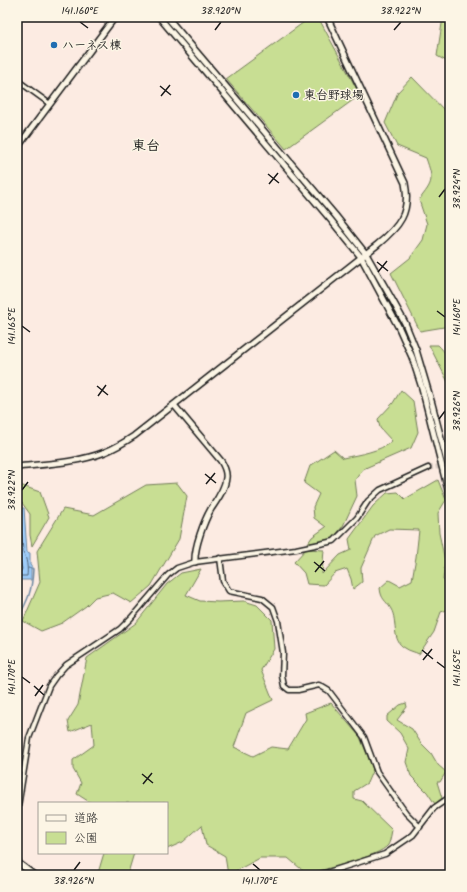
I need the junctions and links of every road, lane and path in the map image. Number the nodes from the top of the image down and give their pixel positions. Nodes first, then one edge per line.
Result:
1 (115, 17) edge
2 (159, 17) edge
3 (167, 17) edge
4 (327, 17) edge
5 (17, 80) edge
6 (50, 104) junction
7 (17, 148) edge
8 (364, 256) junction
9 (174, 405) junction
10 (17, 467) edge
11 (428, 468) tunnel mouth
12 (450, 473) edge
13 (450, 498) edge
14 (220, 558) junction
15 (195, 562) junction
16 (450, 797) edge
17 (17, 813) edge
18 (420, 827) junction
19 (17, 862) edge
20 (34, 875) edge
21 (318, 875) edge

1 - 6 street
2 - 8 street
3 - 8 street
4 - 8 street
5 - 6 street
6 - 7 street
8 - 9 street
8 - 12 street
8 - 13 street
9 - 10 street
9 - 15 street
11 - 14 street
14 - 15 street
14 - 18 street
15 - 17 street
16 - 18 street
18 - 21 street
19 - 20 street

